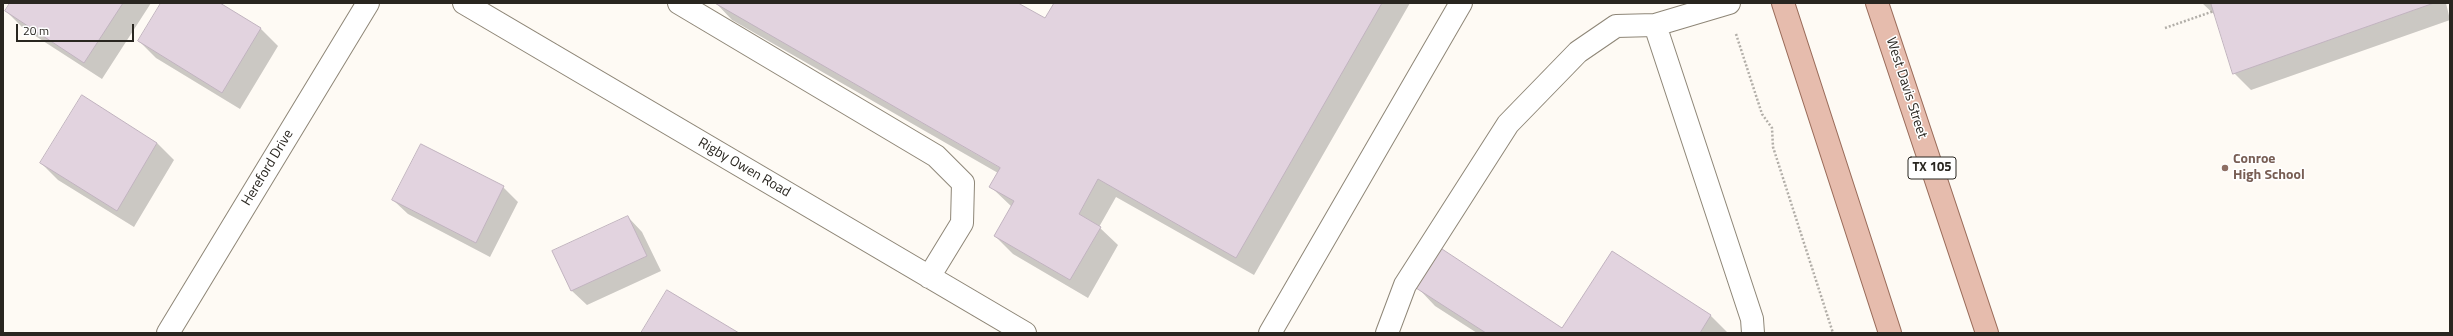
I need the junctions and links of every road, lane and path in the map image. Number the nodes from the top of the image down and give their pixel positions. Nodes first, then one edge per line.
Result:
1 (368, 3) edge
2 (464, 3) edge
3 (679, 3) edge
4 (1461, 3) edge
5 (1728, 3) edge
6 (1783, 3) edge
7 (1864, 3) edge
8 (1880, 11) edge
9 (2214, 11) dead end
10 (1655, 25) junction
11 (2165, 28) dead end
12 (929, 277) junction
13 (168, 333) edge
14 (1025, 333) edge
15 (1270, 333) edge
16 (1387, 333) edge
17 (1753, 333) edge
18 (1833, 333) edge
19 (1890, 333) edge
20 (1987, 333) edge

1 - 13 street, Hereford Drive
2 - 12 street, Rigby Owen Road
3 - 12 street
4 - 15 street
5 - 10 street
5 - 18 path
6 - 19 main road
7 - 8 main road
8 - 20 main road, West Davis Street / TX 105
9 - 11 path
10 - 16 street
10 - 17 street
12 - 14 street, Rigby Owen Road

